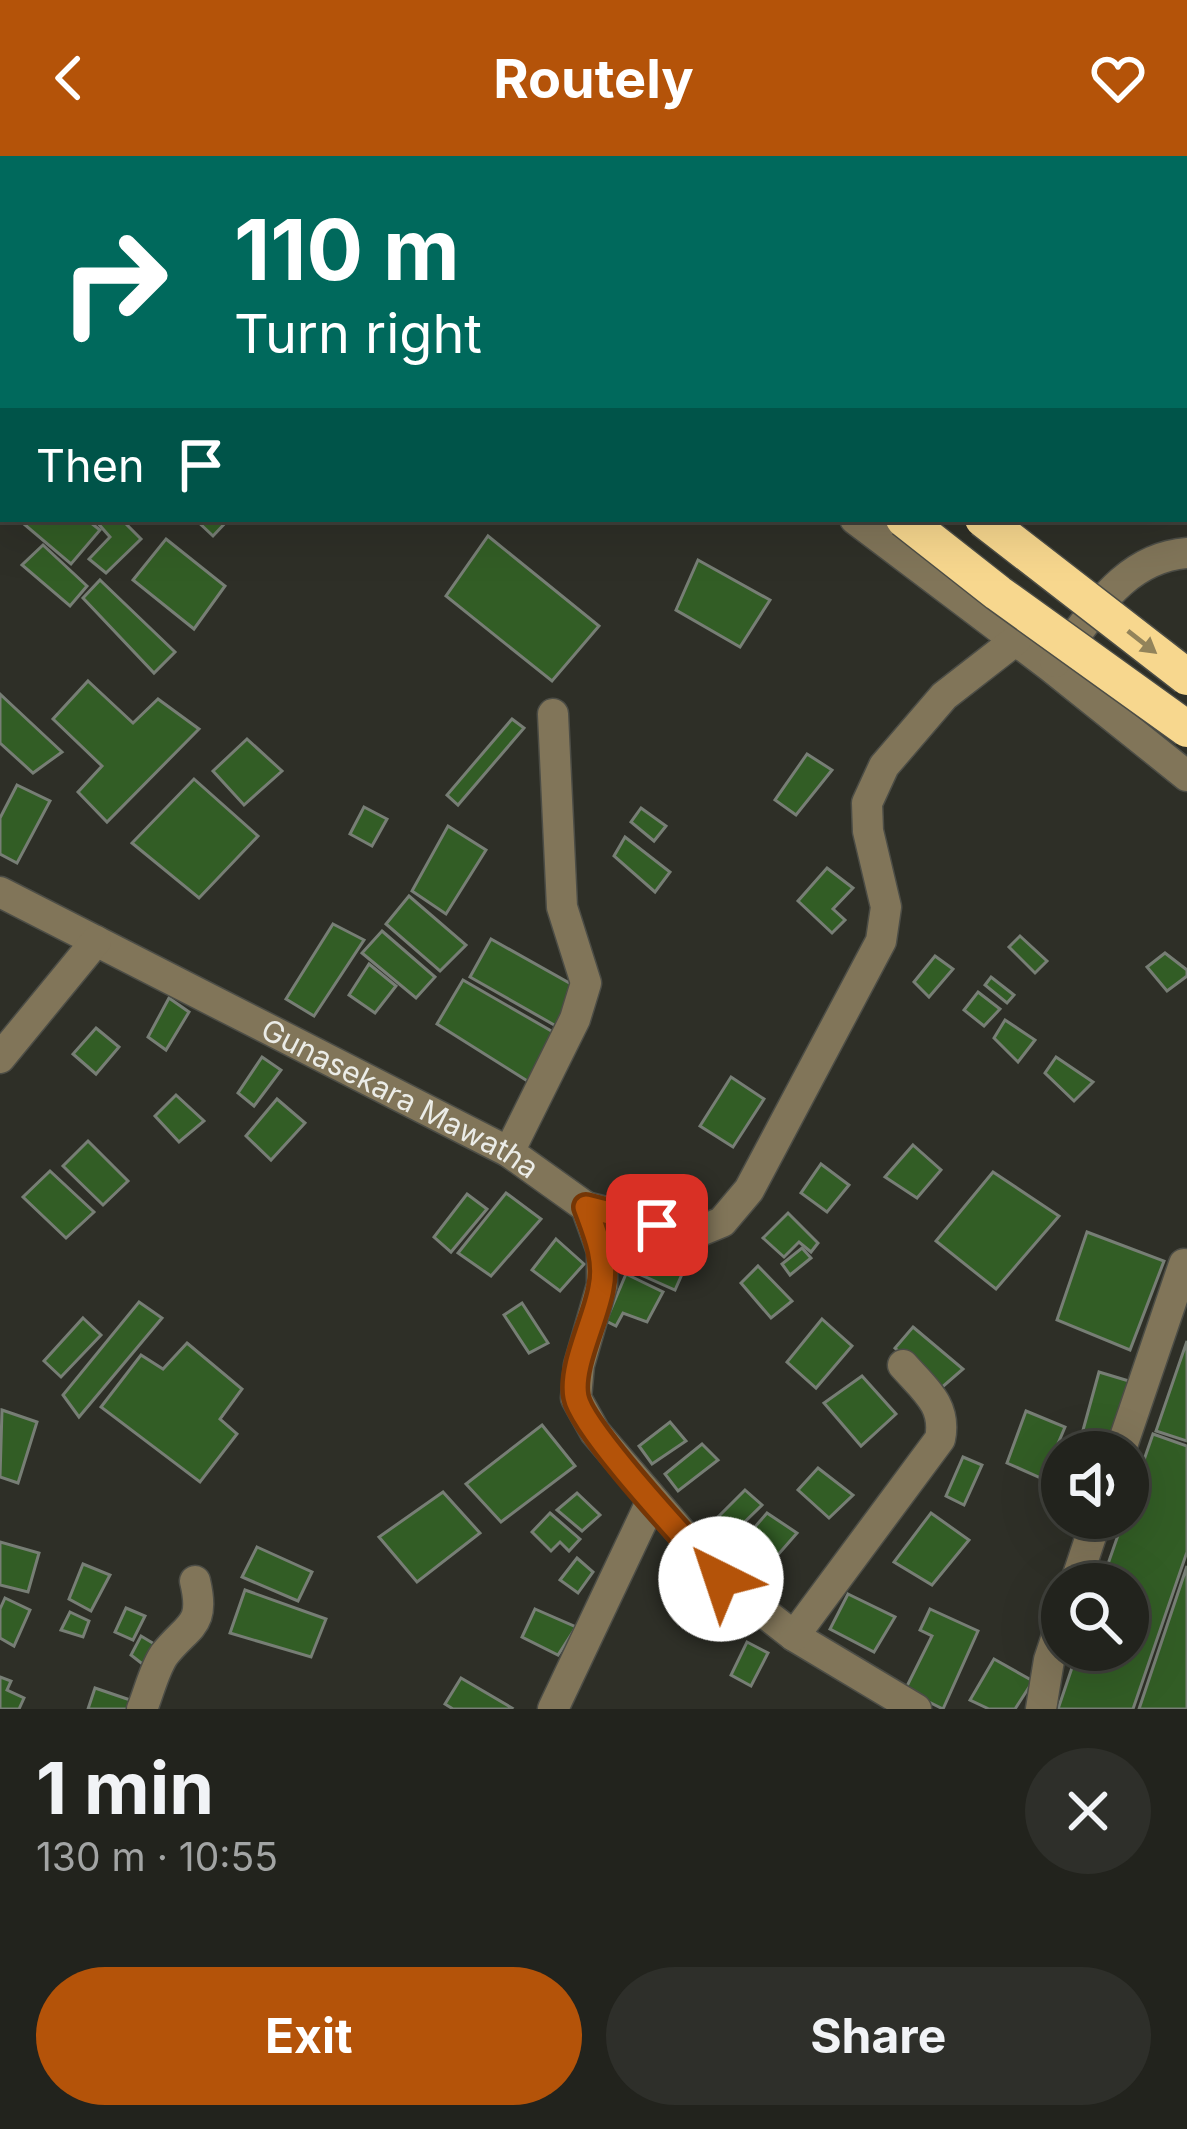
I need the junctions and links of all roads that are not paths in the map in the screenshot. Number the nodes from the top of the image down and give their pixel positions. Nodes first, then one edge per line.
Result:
1 (859, 522) edge
2 (908, 522) edge
3 (987, 522) edge
4 (1187, 553) edge
5 (1016, 640) junction
6 (1051, 667) junction
7 (1187, 677) edge
8 (553, 714) dead end
9 (1187, 729) edge
10 (1187, 776) edge
11 (0, 892) edge
12 (96, 941) junction
13 (0, 1058) edge
14 (509, 1152) junction
15 (586, 1207) junction
16 (1184, 1264) dead end
17 (904, 1365) dead end
18 (1127, 1431) edge
19 (652, 1500) junction
20 (195, 1582) dead end
21 (794, 1636) junction
22 (1047, 1671) edge
23 (142, 1709) edge
24 (553, 1709) edge
25 (916, 1709) edge
26 (1041, 1709) edge

1 - 5 street
2 - 9 highway, bridge
3 -> 7 highway, bridge
4 - 6 street
5 - 6 street
5 - 15 street
6 - 10 street
8 - 14 street
11 - 12 street, Gunasekara Mawatha
12 - 13 street
12 - 14 street, Gunasekara Mawatha
14 - 15 street, Gunasekara Mawatha
15 - 19 street
16 - 18 street
17 - 21 street
19 - 21 street
19 - 24 street
20 - 23 street
21 - 25 street
22 - 26 street

